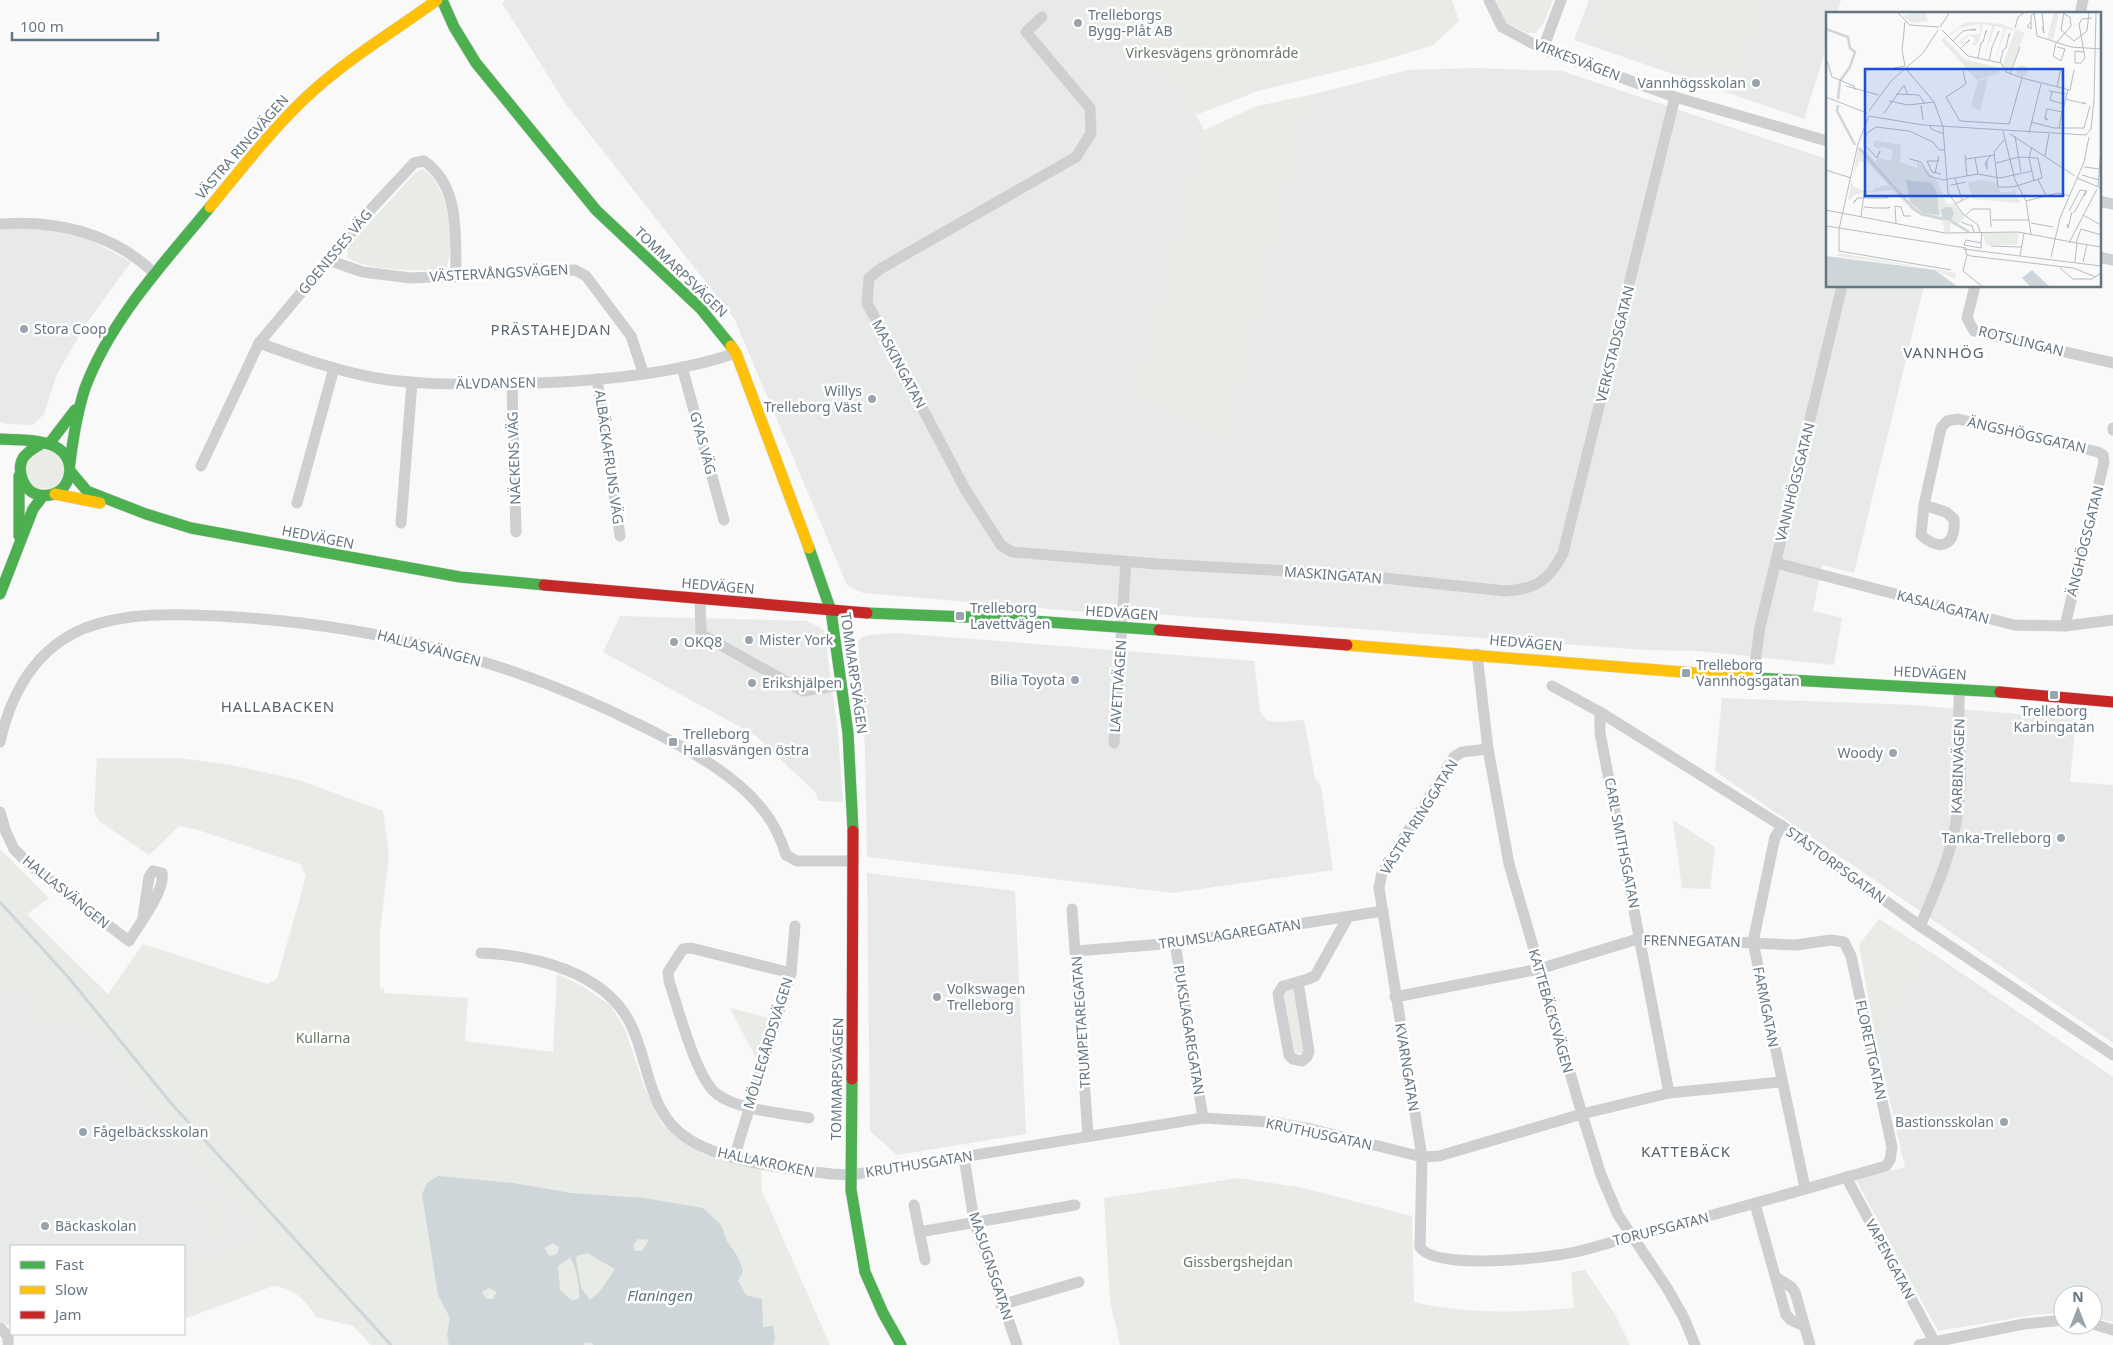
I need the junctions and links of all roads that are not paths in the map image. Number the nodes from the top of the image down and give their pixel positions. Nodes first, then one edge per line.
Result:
1 (437, 0) edge
2 (442, 0) edge
3 (1489, 0) edge
4 (1561, 0) edge
5 (1042, 17) dead end
6 (1543, 48) junction
7 (1674, 97) junction
8 (1826, 141) edge
9 (2100, 201) edge
10 (2113, 204) edge
11 (0, 224) edge
12 (2100, 257) edge
13 (328, 260) junction
14 (2113, 260) edge
15 (155, 274) junction
16 (456, 276) junction
17 (1842, 288) edge
18 (1974, 288) edge
19 (259, 343) junction
20 (736, 353) junction
21 (2113, 363) edge
22 (682, 366) junction
23 (334, 368) junction
24 (643, 372) junction
25 (597, 379) junction
26 (412, 382) junction
27 (512, 384) junction
28 (80, 404) junction
29 (0, 439) edge
30 (45, 444) junction
31 (10, 454) edge
32 (2103, 455) joint
33 (201, 466) dead end
34 (70, 468) junction
35 (19, 476) junction
36 (56, 494) junction
37 (43, 496) junction
38 (297, 503) dead end
39 (1924, 505) dead end
40 (146, 514) junction
41 (724, 520) dead end
42 (401, 523) dead end
43 (516, 532) dead end
44 (620, 536) dead end
45 (19, 541) junction
46 (1126, 562) junction
47 (1776, 563) junction
48 (1539, 583) joint
49 (0, 594) edge
50 (700, 599) junction
51 (830, 611) junction
52 (2113, 620) edge
53 (2065, 626) junction
54 (1122, 629) junction
55 (1477, 654) junction
56 (1753, 678) junction
57 (841, 685) junction
58 (1552, 686) dead end
59 (1960, 689) junction
60 (2110, 700) edge
61 (1600, 712) junction
62 (0, 742) edge
63 (1114, 743) dead end
64 (1488, 749) junction
65 (0, 812) edge
66 (1782, 826) junction
67 (854, 860) junction
68 (1380, 881) joint
69 (1072, 909) dead end
70 (1382, 911) junction
71 (143, 917) dead end
72 (1348, 917) junction
73 (795, 926) dead end
74 (1920, 926) junction
75 (1641, 938) junction
76 (1753, 942) junction
77 (1844, 942) joint
78 (1175, 943) junction
79 (1076, 951) junction
80 (481, 953) dead end
81 (1539, 969) junction
82 (790, 973) junction
83 (1298, 982) junction
84 (1395, 997) junction
85 (2113, 1055) edge
86 (1781, 1082) junction
87 (1669, 1093) junction
88 (748, 1106) junction
89 (1582, 1114) junction
90 (810, 1118) dead end
91 (1203, 1118) junction
92 (1088, 1135) junction
93 (964, 1157) junction
94 (1422, 1157) junction
95 (734, 1158) junction
96 (1890, 1160) joint
97 (851, 1175) junction
98 (1846, 1177) junction
99 (1804, 1188) junction
100 (1754, 1204) junction
101 (914, 1205) dead end
102 (1075, 1205) dead end
103 (974, 1221) junction
104 (920, 1232) junction
105 (1632, 1236) junction
106 (1424, 1253) joint
107 (925, 1260) dead end
108 (1079, 1282) dead end
109 (1001, 1305) junction
110 (2053, 1321) edge
111 (0, 1328) edge
112 (1934, 1341) junction
113 (8, 1345) edge
114 (901, 1345) edge
115 (1017, 1345) edge
116 (1695, 1345) edge
117 (1810, 1345) edge
118 (1919, 1345) edge

1 - 15 main road, VÄSTRA RINGVÄGEN
2 - 20 main road, TOMMARPSVÄGEN
3 - 6 street, VIRKESVÄGEN
4 - 6 street
5 - 46 street, MASKINGATAN
6 - 7 street, VIRKESVÄGEN
7 - 8 street, VIRKESVÄGEN
7 - 48 street, VERKSTADSGATAN
9 - 10 street
11 - 15 street
12 - 14 street
13 - 16 street, VÄSTERVÅNGSVÄGEN
13 - 16 street, GOENISSES VÄG
13 - 19 street, GOENISSES VÄG
15 - 28 main road, VÄSTRA RINGVÄGEN
16 - 24 street, VÄSTERVÅNGSVÄGEN
17 - 47 street, VANNHÖGSGATAN
18 - 21 street, ROTSLINGAN
19 - 23 street, ÄLVDANSEN
19 - 33 street, GOENISSES VÄG
20 - 22 street, ÄLVDANSEN
20 - 51 main road, TOMMARPSVÄGEN
22 - 24 street, ÄLVDANSEN
22 - 41 street, GYAS VÄG
23 - 26 street, ÄLVDANSEN
23 - 38 street
24 - 25 street, ÄLVDANSEN
25 - 27 street, ÄLVDANSEN
25 - 44 street, ALBÄCKAFRUNS VÄG
26 - 27 street, ÄLVDANSEN
26 - 42 street
27 - 43 street, NÄCKENS VÄG
28 - 30 main road, VÄSTRA RINGVÄGEN
28 - 34 main road, VÄSTRA RINGVÄGEN
29 - 30 main road
30 - 31 main road
30 - 34 main road, HEDVÄGEN
31 - 35 main road
32 - 39 street, ÄNGSHÖGSGATAN
32 - 53 street, ÄNGHÖGSGATAN
34 - 36 main road
34 - 40 main road, HEDVÄGEN
35 - 37 main road
35 - 45 main road
36 - 37 main road, HEDVÄGEN
36 - 40 main road, HEDVÄGEN
37 - 45 main road
40 - 50 main road, HEDVÄGEN
45 - 49 main road
46 - 48 street, MASKINGATAN
46 - 54 street
47 - 53 street, KASALAGATAN
47 - 56 street, VANNHÖGSGATAN
50 - 51 main road, HEDVÄGEN
50 - 57 street
51 - 54 main road, HEDVÄGEN
51 - 57 main road, TOMMARPSVÄGEN
52 - 53 street, KASALAGATAN
54 - 55 main road, HEDVÄGEN
54 - 63 street, LAVETTVÄGEN
55 - 56 main road, HEDVÄGEN
55 - 64 street, KATTEBÄCKSVÄGEN
56 - 59 main road, HEDVÄGEN
57 - 67 main road, TOMMARPSVÄGEN
58 - 61 street, STÅSTORPSGATAN
59 - 60 main road, HEDVÄGEN
59 - 74 street, KARBINVÄGEN
61 - 66 street, STÅSTORPSGATAN
61 - 75 street, CARL SMITHSGATAN
62 - 67 street, HALLASVÄNGEN
64 - 68 street, VÄSTRA RINGGATAN
64 - 81 street, KATTEBÄCKSVÄGEN
65 - 71 street, HALLASVÄNGEN
66 - 74 street, STÅSTORPSGATAN
66 - 76 street, FARMGATAN
67 - 97 main road, TOMMARPSVÄGEN
68 - 70 street, KVARNGATAN
69 - 79 street, TRUMPETAREGATAN
70 - 72 street, TRUMSLAGAREGATAN
70 - 84 street, KVARNGATAN
72 - 78 street, TRUMSLAGAREGATAN
72 - 83 street
73 - 82 street, MÖLLEGÅRDSVÄGEN
74 - 85 street, STÅSTORPSGATAN
75 - 76 street, FRENNEGATAN
75 - 81 street, FRENNEGATAN
75 - 87 street, CARL SMITHSGATAN
76 - 77 street, FRENNEGATAN
76 - 86 street, FARMGATAN
77 - 96 street, FLORETTGATAN
78 - 79 street, TRUMSLAGAREGATAN
78 - 91 street, PUKSLAGAREGATAN
79 - 92 street, TRUMPETAREGATAN
80 - 95 street, HALLAKROKEN
81 - 84 street, FRENNEGATAN
81 - 89 street, KATTEBÄCKSVÄGEN
82 - 88 street, MÖLLEGÅRDSVÄGEN
82 - 88 street
83 - 83 street
84 - 94 street, KVARNGATAN
86 - 87 street, KRUTHUSGATAN
86 - 99 street, FARMGATAN
87 - 89 street, KRUTHUSGATAN
88 - 90 street
88 - 95 street, MÖLLEGÅRDSVÄGEN
89 - 94 street, KRUTHUSGATAN
89 - 105 street, KATTEBÄCKSVÄGEN
91 - 92 street, KRUTHUSGATAN
91 - 94 street, KRUTHUSGATAN
92 - 93 street, KRUTHUSGATAN
93 - 97 street, KRUTHUSGATAN
93 - 103 street, MASUGNSGATAN
94 - 106 street, KVARNGATAN
95 - 97 street, HALLAKROKEN
96 - 98 street, TORUPSGATAN
97 - 114 main road, TOMMARPSVÄGEN
98 - 99 street, TORUPSGATAN
98 - 112 street, VAPENGATAN
99 - 100 street, TORUPSGATAN
100 - 105 street, TORUPSGATAN
100 - 117 street
101 - 104 street
102 - 103 street
103 - 104 street
103 - 109 street, MASUGNSGATAN
104 - 107 street
105 - 106 street, TORUPSGATAN
105 - 116 street, KATTEBÄCKSVÄGEN
108 - 109 street
109 - 115 street, MASUGNSGATAN
110 - 112 street
111 - 113 street
112 - 118 street

